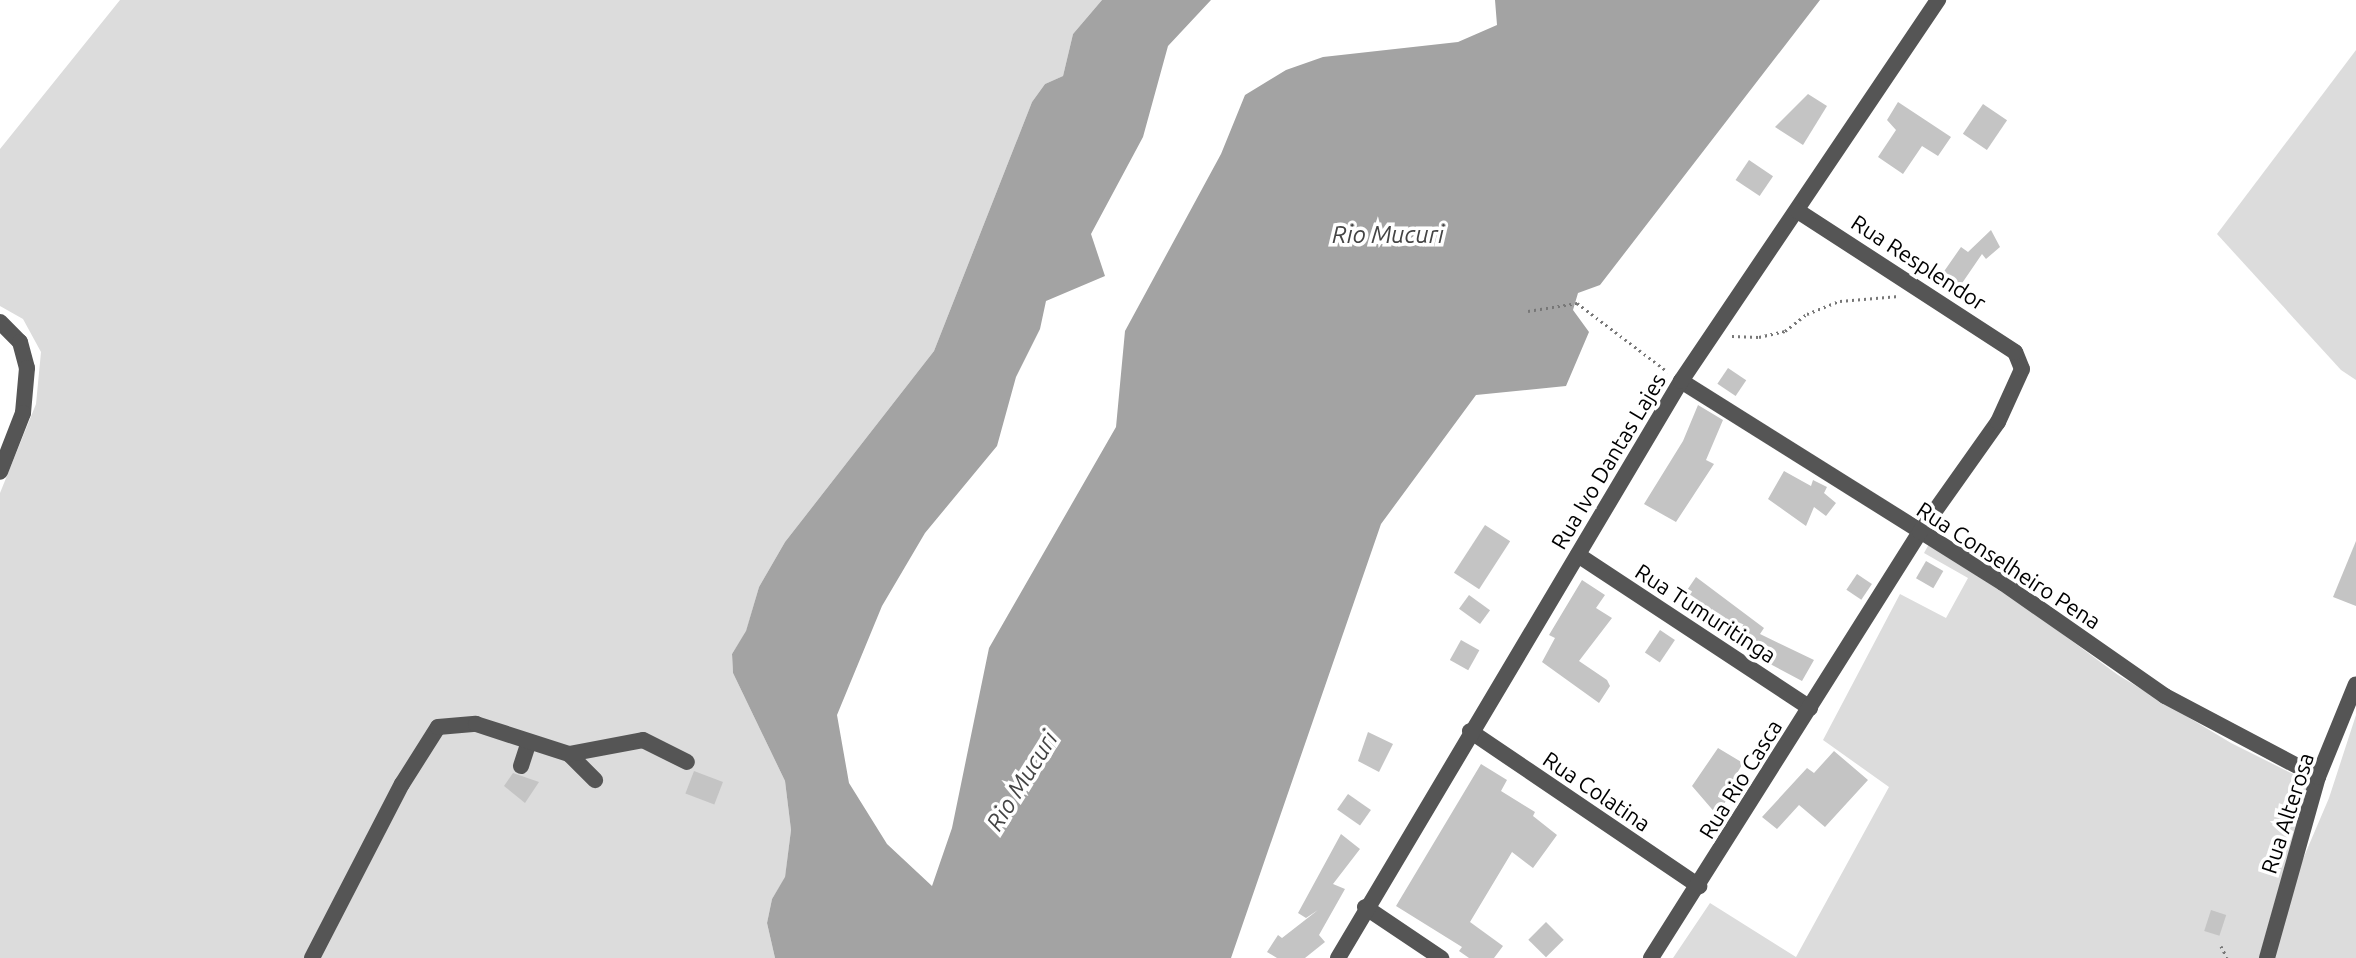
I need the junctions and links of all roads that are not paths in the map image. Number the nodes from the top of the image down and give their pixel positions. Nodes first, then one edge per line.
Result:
1 (1938, 0) edge
2 (1798, 211) junction
3 (0, 322) edge
4 (2015, 352) joint
5 (1681, 381) junction
6 (0, 472) edge
7 (1920, 532) junction
8 (1578, 555) junction
9 (2356, 684) edge
10 (1810, 708) junction
11 (1470, 731) junction
12 (529, 742) junction
13 (569, 754) junction
14 (687, 762) dead end
15 (521, 766) dead end
16 (2318, 777) junction
17 (595, 780) dead end
18 (1699, 886) junction
19 (1365, 907) junction
20 (312, 958) edge
21 (1338, 958) edge
22 (1441, 958) edge
23 (1651, 958) edge
24 (2267, 958) edge

1 - 2 street, Rua Ivo Dantas Lajes
2 - 4 street, Rua Resplendor
2 - 5 street, Rua Ivo Dantas Lajes
3 - 6 street
4 - 7 street, Rua Rio Casca
5 - 7 street, Rua Conselheiro Pena
5 - 8 street, Rua Ivo Dantas Lajes
7 - 10 street, Rua Rio Casca
7 - 16 street, Rua Conselheiro Pena
8 - 10 street, Rua Tumuritinga
8 - 11 street, Rua Ivo Dantas Lajes
9 - 16 street, Rua Alterosa
10 - 18 street, Rua Rio Casca
11 - 18 street, Rua Colatina
11 - 19 street, Rua Ivo Dantas Lajes
12 - 13 street
12 - 15 street
12 - 20 street
13 - 14 street
13 - 17 street
16 - 24 street, Rua Alterosa
18 - 23 street, Rua Rio Casca
19 - 21 street, Rua Ivo Dantas Lajes
19 - 22 street

